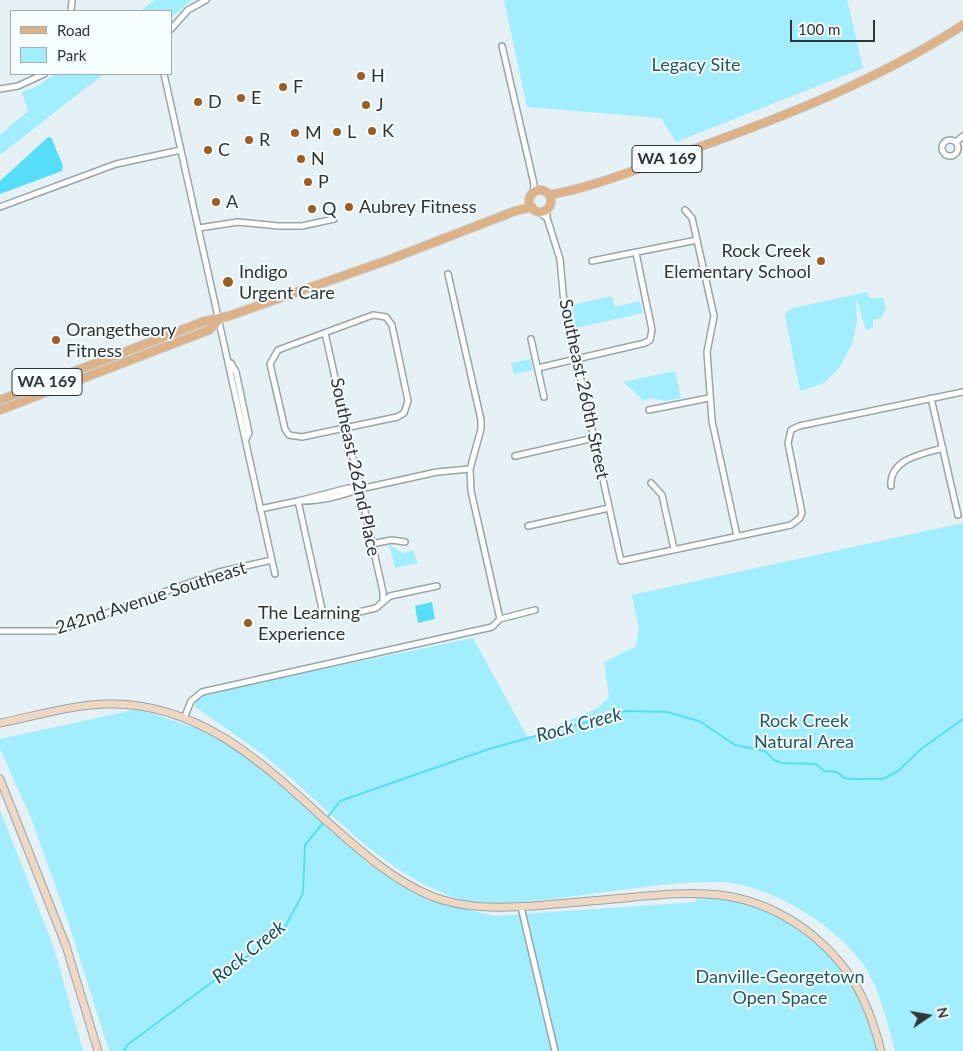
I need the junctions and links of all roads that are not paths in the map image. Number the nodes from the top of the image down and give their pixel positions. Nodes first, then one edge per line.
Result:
1 (206, 0) edge
2 (963, 25) edge
3 (172, 28) edge
4 (502, 46) dead end
5 (42, 75) edge
6 (164, 75) edge
7 (0, 89) edge
8 (963, 136) edge
9 (956, 142) dead end
10 (181, 150) junction
11 (535, 189) junction
12 (550, 198) junction
13 (531, 205) junction
14 (0, 207) edge
15 (685, 210) dead end
16 (543, 211) junction
17 (334, 219) dead end
18 (199, 228) junction
19 (697, 240) junction
20 (636, 253) junction
21 (592, 261) dead end
22 (448, 274) dead end
23 (220, 320) junction
24 (325, 333) junction
25 (531, 339) dead end
26 (576, 359) junction
27 (94, 363) junction
28 (538, 368) junction
29 (63, 384) junction
30 (963, 392) edge
31 (544, 397) dead end
32 (709, 398) junction
33 (931, 398) junction
34 (0, 400) edge
35 (0, 410) edge
36 (649, 410) dead end
37 (346, 428) junction
38 (594, 438) junction
39 (943, 448) junction
40 (515, 456) dead end
41 (470, 469) junction
42 (651, 483) dead end
43 (891, 486) dead end
44 (360, 488) junction
45 (298, 501) junction
46 (609, 508) junction
47 (260, 509) junction
48 (958, 515) dead end
49 (528, 526) dead end
50 (737, 536) junction
51 (405, 542) dead end
52 (371, 544) junction
53 (674, 549) junction
54 (272, 560) junction
55 (275, 574) dead end
56 (437, 586) dead end
57 (383, 600) junction
58 (535, 610) dead end
59 (500, 618) junction
60 (0, 631) edge
61 (185, 716) junction
62 (0, 723) edge
63 (0, 779) edge
64 (521, 907) junction
65 (98, 1051) edge
66 (556, 1051) edge
67 (881, 1051) edge

1 - 3 street
2 - 12 main road, WA 169
4 - 11 street
5 - 7 street
6 - 10 street
8 - 9 street
10 - 14 street
10 - 18 street
11 - 12 main road, WA 169
11 - 13 main road
12 - 16 main road
13 - 16 main road
13 - 23 main road, WA 169
15 - 19 street
16 - 26 street, Southeast 260th Street
17 - 18 street
18 - 23 street
19 - 20 street
19 - 32 street
20 - 21 street
20 - 26 street
22 - 41 street
23 - 27 main road, WA 169
23 - 29 main road, WA 169
23 - 47 street
24 - 37 street, Southeast 262nd Place
24 - 37 street
24 - 37 street
25 - 28 street
26 - 28 street
26 - 38 street, Southeast 260th Street
27 - 29 main road
27 - 34 main road, WA 169
28 - 31 street
29 - 35 main road, WA 169
30 - 33 street
32 - 36 street
32 - 50 street
33 - 39 street
33 - 50 street
37 - 44 street, Southeast 262nd Place
38 - 40 street
38 - 46 street, Southeast 260th Street
39 - 43 street
39 - 48 street
41 - 44 street
41 - 59 street
42 - 53 street
44 - 45 street
44 - 52 street, Southeast 262nd Place
45 - 47 street
45 - 57 street
46 - 49 street
46 - 53 street, Southeast 260th Street
47 - 54 street
50 - 53 street
51 - 52 street
52 - 57 street, Southeast 262nd Place
54 - 55 street
54 - 60 street, 242nd Avenue Southeast
56 - 57 street
58 - 59 street
59 - 61 street
61 - 62 street
61 - 64 street
63 - 65 street
64 - 66 street
64 - 67 street

